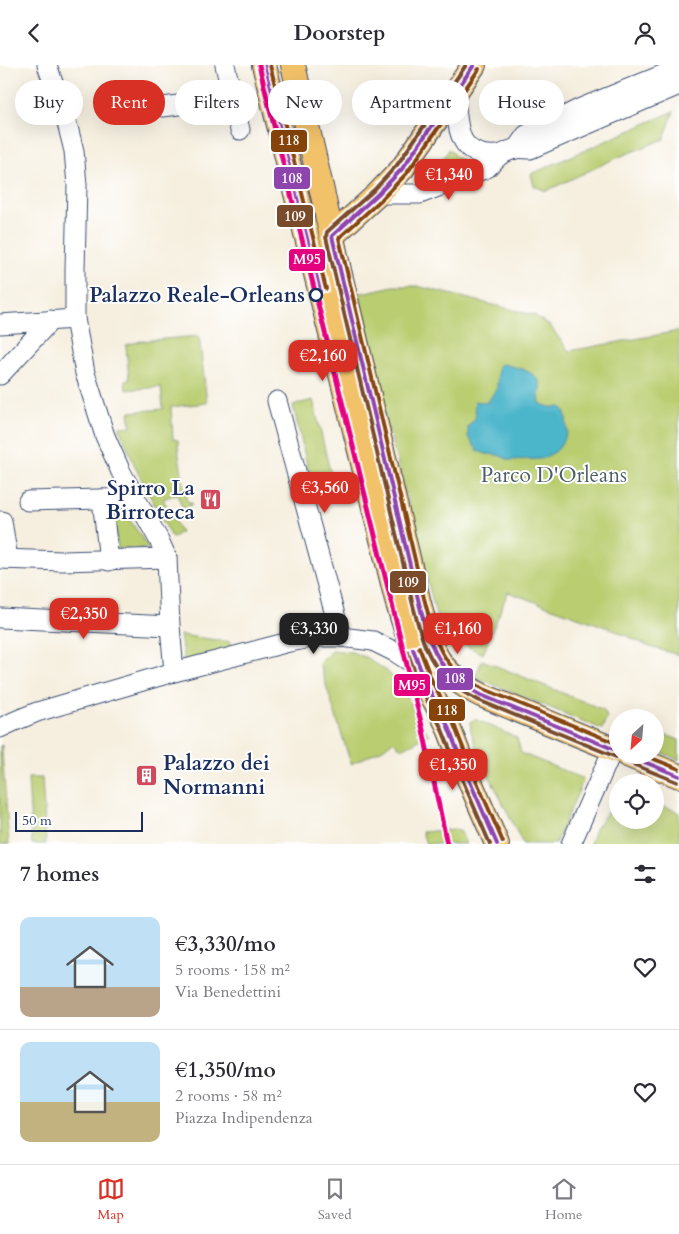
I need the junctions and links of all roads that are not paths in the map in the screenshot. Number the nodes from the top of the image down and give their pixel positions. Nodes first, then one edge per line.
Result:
1 (46, 65) edge
2 (225, 65) edge
3 (264, 65) edge
4 (293, 65) edge
5 (474, 65) edge
6 (679, 68) edge
7 (229, 80) edge
8 (463, 80) edge
9 (679, 85) edge
10 (584, 116) junction
11 (239, 125) edge
12 (432, 125) edge
13 (458, 125) edge
14 (240, 130) dead end
15 (508, 152) junction
16 (378, 194) junction
17 (332, 235) junction
18 (76, 319) junction
19 (51, 320) junction
20 (0, 323) edge
21 (0, 375) edge
22 (276, 401) dead end
23 (135, 498) junction
24 (102, 499) junction
25 (28, 501) dead end
26 (2, 521) dead end
27 (160, 558) junction
28 (4, 559) edge
29 (109, 561) junction
30 (0, 619) edge
31 (170, 626) junction
32 (341, 637) junction
33 (174, 672) junction
34 (426, 684) junction
35 (480, 695) junction
36 (447, 723) junction
37 (0, 728) edge
38 (609, 748) edge
39 (613, 764) edge
40 (649, 764) edge
41 (679, 776) edge
42 (497, 844) edge
43 (571, 844) edge

1 - 18 street
2 - 7 street
3 - 34 main road
4 - 17 main road
5 - 8 main road
6 - 10 street
9 - 10 street
10 - 15 street
11 - 14 street
12 - 16 main road
13 - 15 street
15 - 16 street
16 - 17 main road
17 - 35 main road
18 - 19 street
18 - 23 street
19 - 20 street
19 - 21 street
22 - 32 street
23 - 24 street
23 - 27 street
24 - 25 street
24 - 29 street
26 - 28 street
27 - 29 street
27 - 31 street
28 - 29 street
30 - 31 street
31 - 33 street
32 - 33 street
32 - 34 street
33 - 37 street
34 - 36 main road
35 - 36 main road
35 - 38 main road
36 - 42 main road
39 - 43 street
40 - 41 main road

